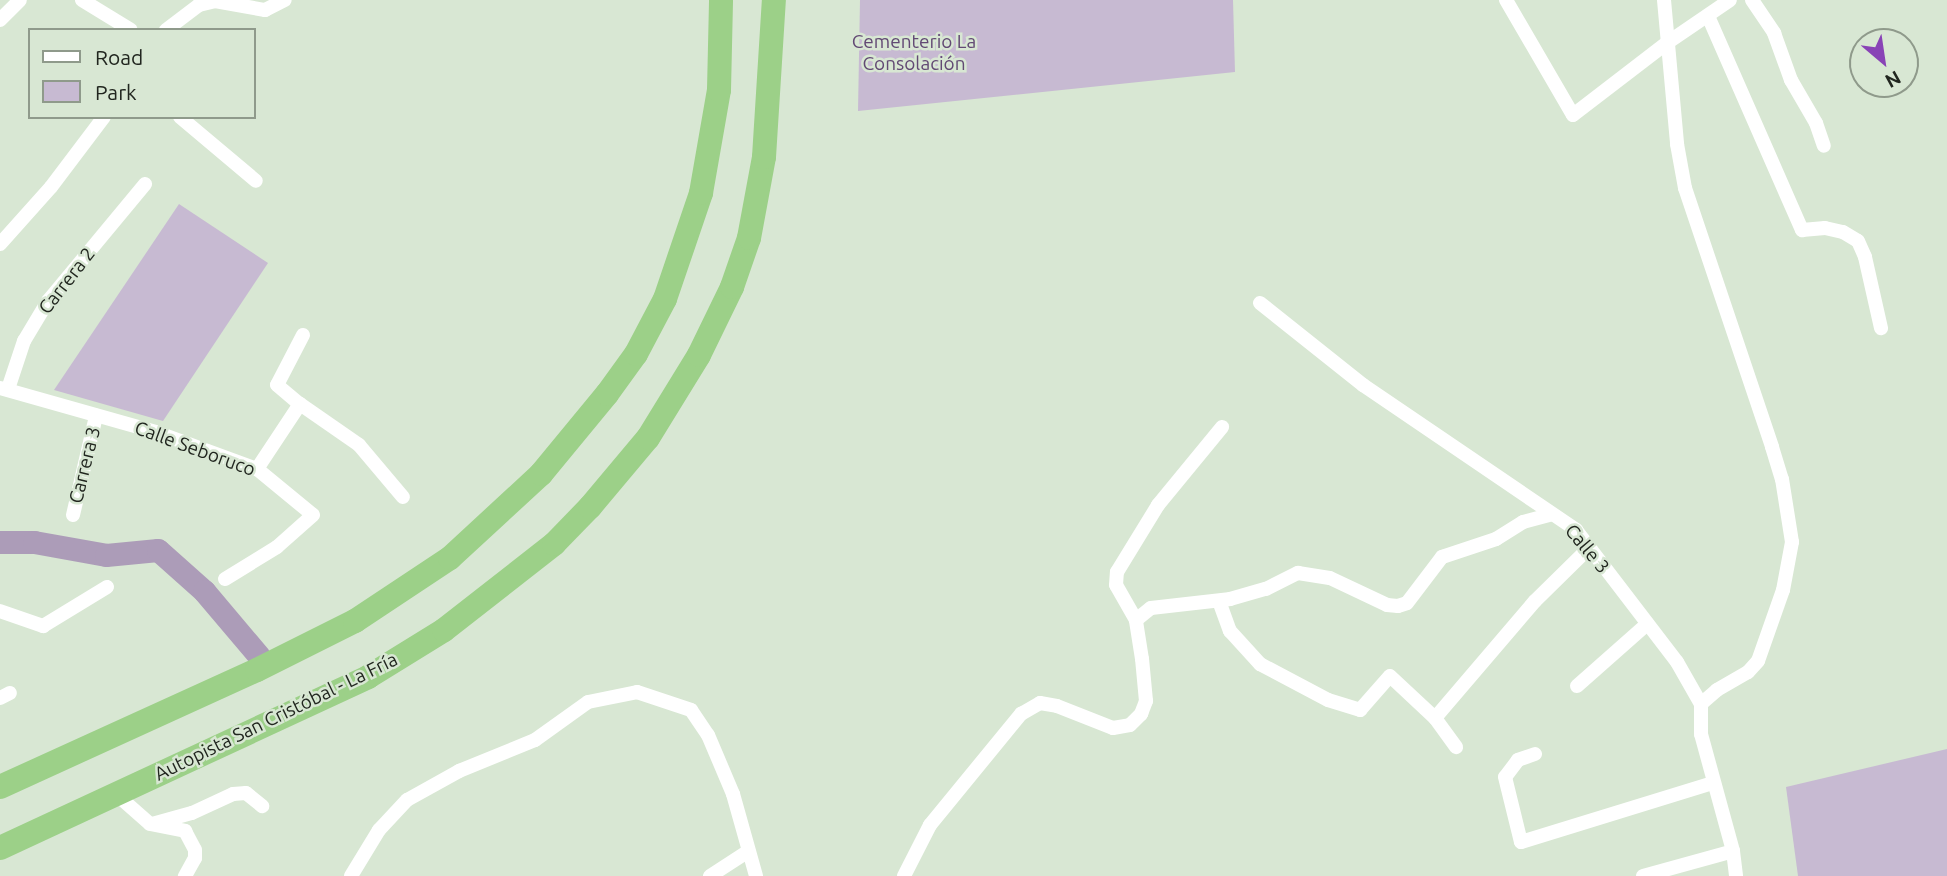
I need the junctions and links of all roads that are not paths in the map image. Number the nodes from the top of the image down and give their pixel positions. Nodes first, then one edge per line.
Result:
1 (20, 0) edge
2 (82, 0) edge
3 (285, 0) edge
4 (721, 0) edge
5 (775, 0) edge
6 (1506, 0) edge
7 (1664, 0) edge
8 (1730, 0) edge
9 (1752, 0) edge
10 (1708, 16) junction
11 (0, 20) edge
12 (128, 28) edge
13 (169, 28) edge
14 (1667, 43) junction
15 (102, 119) edge
16 (182, 119) edge
17 (1824, 146) dead end
18 (256, 181) dead end
19 (145, 184) dead end
20 (0, 244) edge
21 (1260, 303) dead end
22 (1881, 328) dead end
23 (303, 335) dead end
24 (4, 389) edge
25 (300, 404) junction
26 (96, 416) junction
27 (1222, 427) dead end
28 (257, 469) junction
29 (403, 497) dead end
30 (1552, 514) junction
31 (73, 515) dead end
32 (1589, 548) junction
33 (225, 579) dead end
34 (107, 587) dead end
35 (1219, 601) junction
36 (0, 611) edge
37 (1136, 620) junction
38 (1647, 624) junction
39 (1577, 685) dead end
40 (1701, 704) junction
41 (1435, 718) junction
42 (1456, 747) dead end
43 (1535, 754) dead end
44 (1713, 783) junction
45 (0, 787) edge
46 (116, 794) junction
47 (262, 806) dead end
48 (150, 824) junction
49 (0, 848) edge
50 (1733, 851) junction
51 (747, 852) junction
52 (185, 876) edge
53 (351, 876) edge
54 (710, 876) edge
55 (756, 876) edge
56 (904, 876) edge
57 (1643, 876) edge
58 (1736, 876) edge

1 - 11 street
2 - 12 street
3 - 13 street
4 - 45 highway
5 - 46 highway, Autopista San Cristóbal - La Fría
6 - 14 street
7 - 14 street
8 - 10 street
9 - 17 street
10 - 14 street
10 - 22 street
14 - 40 street
15 - 20 street
16 - 18 street
19 - 24 street, Carrera 2
21 - 30 street, Calle 3
23 - 25 street
24 - 26 street, Calle Seboruco
25 - 28 street
25 - 29 street
26 - 28 street, Calle Seboruco
26 - 31 street, Carrera 3
27 - 37 street
28 - 33 street, Calle Seboruco
30 - 32 street, Calle 3
30 - 35 street
32 - 38 street, Calle 3
32 - 41 street
34 - 36 street
35 - 37 street
35 - 41 street
37 - 56 street
38 - 39 street
38 - 40 street, Calle 3
40 - 44 street, Calle 3
41 - 42 street
43 - 44 street
44 - 50 street, Calle 3
46 - 48 street
46 - 49 highway, Autopista San Cristóbal - La Fría
47 - 48 street
48 - 52 street
50 - 57 street
50 - 58 street, Calle 3
51 - 53 street
51 - 54 street
51 - 55 street

